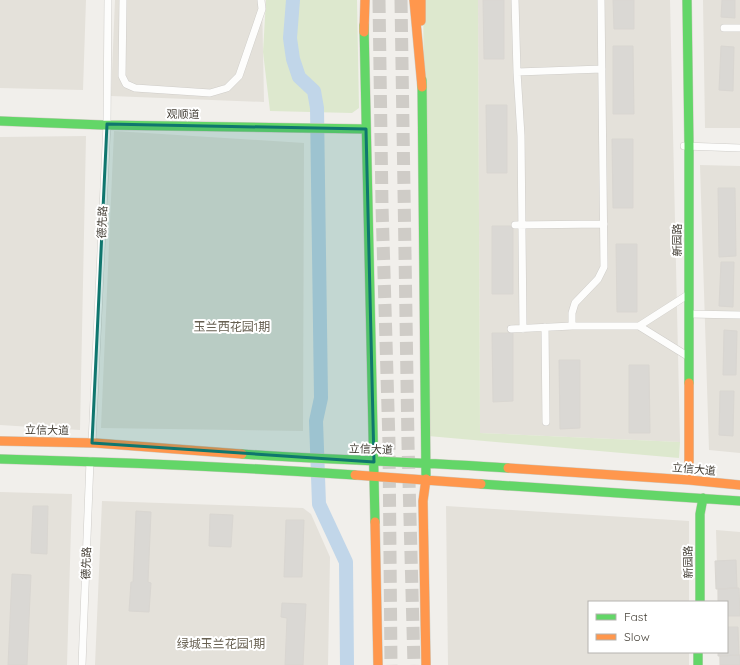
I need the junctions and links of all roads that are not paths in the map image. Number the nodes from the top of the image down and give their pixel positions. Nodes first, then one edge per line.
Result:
1 (104, 0) edge
2 (108, 0) edge
3 (123, 0) edge
4 (261, 0) edge
5 (364, 0) edge
6 (414, 0) edge
7 (421, 0) edge
8 (515, 0) edge
9 (601, 0) edge
10 (683, 0) edge
11 (687, 0) edge
12 (724, 28) dead end
13 (740, 28) edge
14 (602, 69) junction
15 (517, 72) junction
16 (422, 87) junction
17 (0, 117) edge
18 (0, 121) edge
19 (105, 122) junction
20 (366, 127) junction
21 (686, 146) junction
22 (740, 148) edge
23 (604, 224) junction
24 (519, 225) junction
25 (688, 295) junction
26 (689, 314) junction
27 (740, 315) edge
28 (572, 326) junction
29 (639, 326) junction
30 (545, 327) junction
31 (523, 328) junction
32 (511, 329) dead end
33 (688, 356) junction
34 (546, 422) dead end
35 (0, 441) edge
36 (90, 443) junction
37 (0, 459) edge
38 (88, 461) junction
39 (374, 462) junction
40 (425, 463) junction
41 (374, 476) junction
42 (426, 479) junction
43 (688, 480) junction
44 (740, 485) edge
45 (701, 498) junction
46 (740, 501) edge
47 (697, 601) edge
48 (700, 601) edge
49 (698, 653) edge
50 (701, 653) edge
51 (78, 665) edge
52 (82, 665) edge
53 (378, 665) edge
54 (426, 665) edge
55 (698, 665) edge
56 (701, 665) edge

1 - 19 street, 德先路
2 - 19 street, 德先路
3 - 4 street
5 - 20 main road
6 - 16 main road
7 - 16 main road
8 - 15 street
9 - 14 street
10 - 21 main road, 新园路
11 - 21 main road, 新园路
12 - 13 street
14 - 15 street
14 - 23 street
15 - 24 street
16 - 40 main road
17 - 19 main road, 观顺道
18 - 19 main road, 观顺道
19 - 20 main road, 观顺道
19 - 36 street, 德先路
20 - 39 main road
21 - 22 street
21 - 25 main road, 新园路
23 - 24 street
23 - 28 street
24 - 31 street
25 - 26 main road, 新园路
25 - 29 street
25 - 33 main road, 新园路
26 - 27 street
26 - 33 main road, 新园路
28 - 29 street
28 - 30 street
29 - 33 street
30 - 31 street
30 - 34 street
31 - 32 street
33 - 43 main road, 新园路
35 - 36 main road, 立信大道
36 - 39 main road, 立信大道
37 - 38 main road
38 - 41 main road
38 - 51 street, 德先路
38 - 52 street, 德先路
39 - 40 main road, 立信大道
39 - 41 main road
40 - 42 main road
40 - 43 main road, 立信大道
41 - 42 main road
41 - 53 main road
42 - 45 main road
42 - 54 main road
43 - 44 main road, 立信大道
45 - 46 main road
45 - 47 main road, 新园路
45 - 48 main road, 新园路
49 - 55 main road
50 - 56 main road

